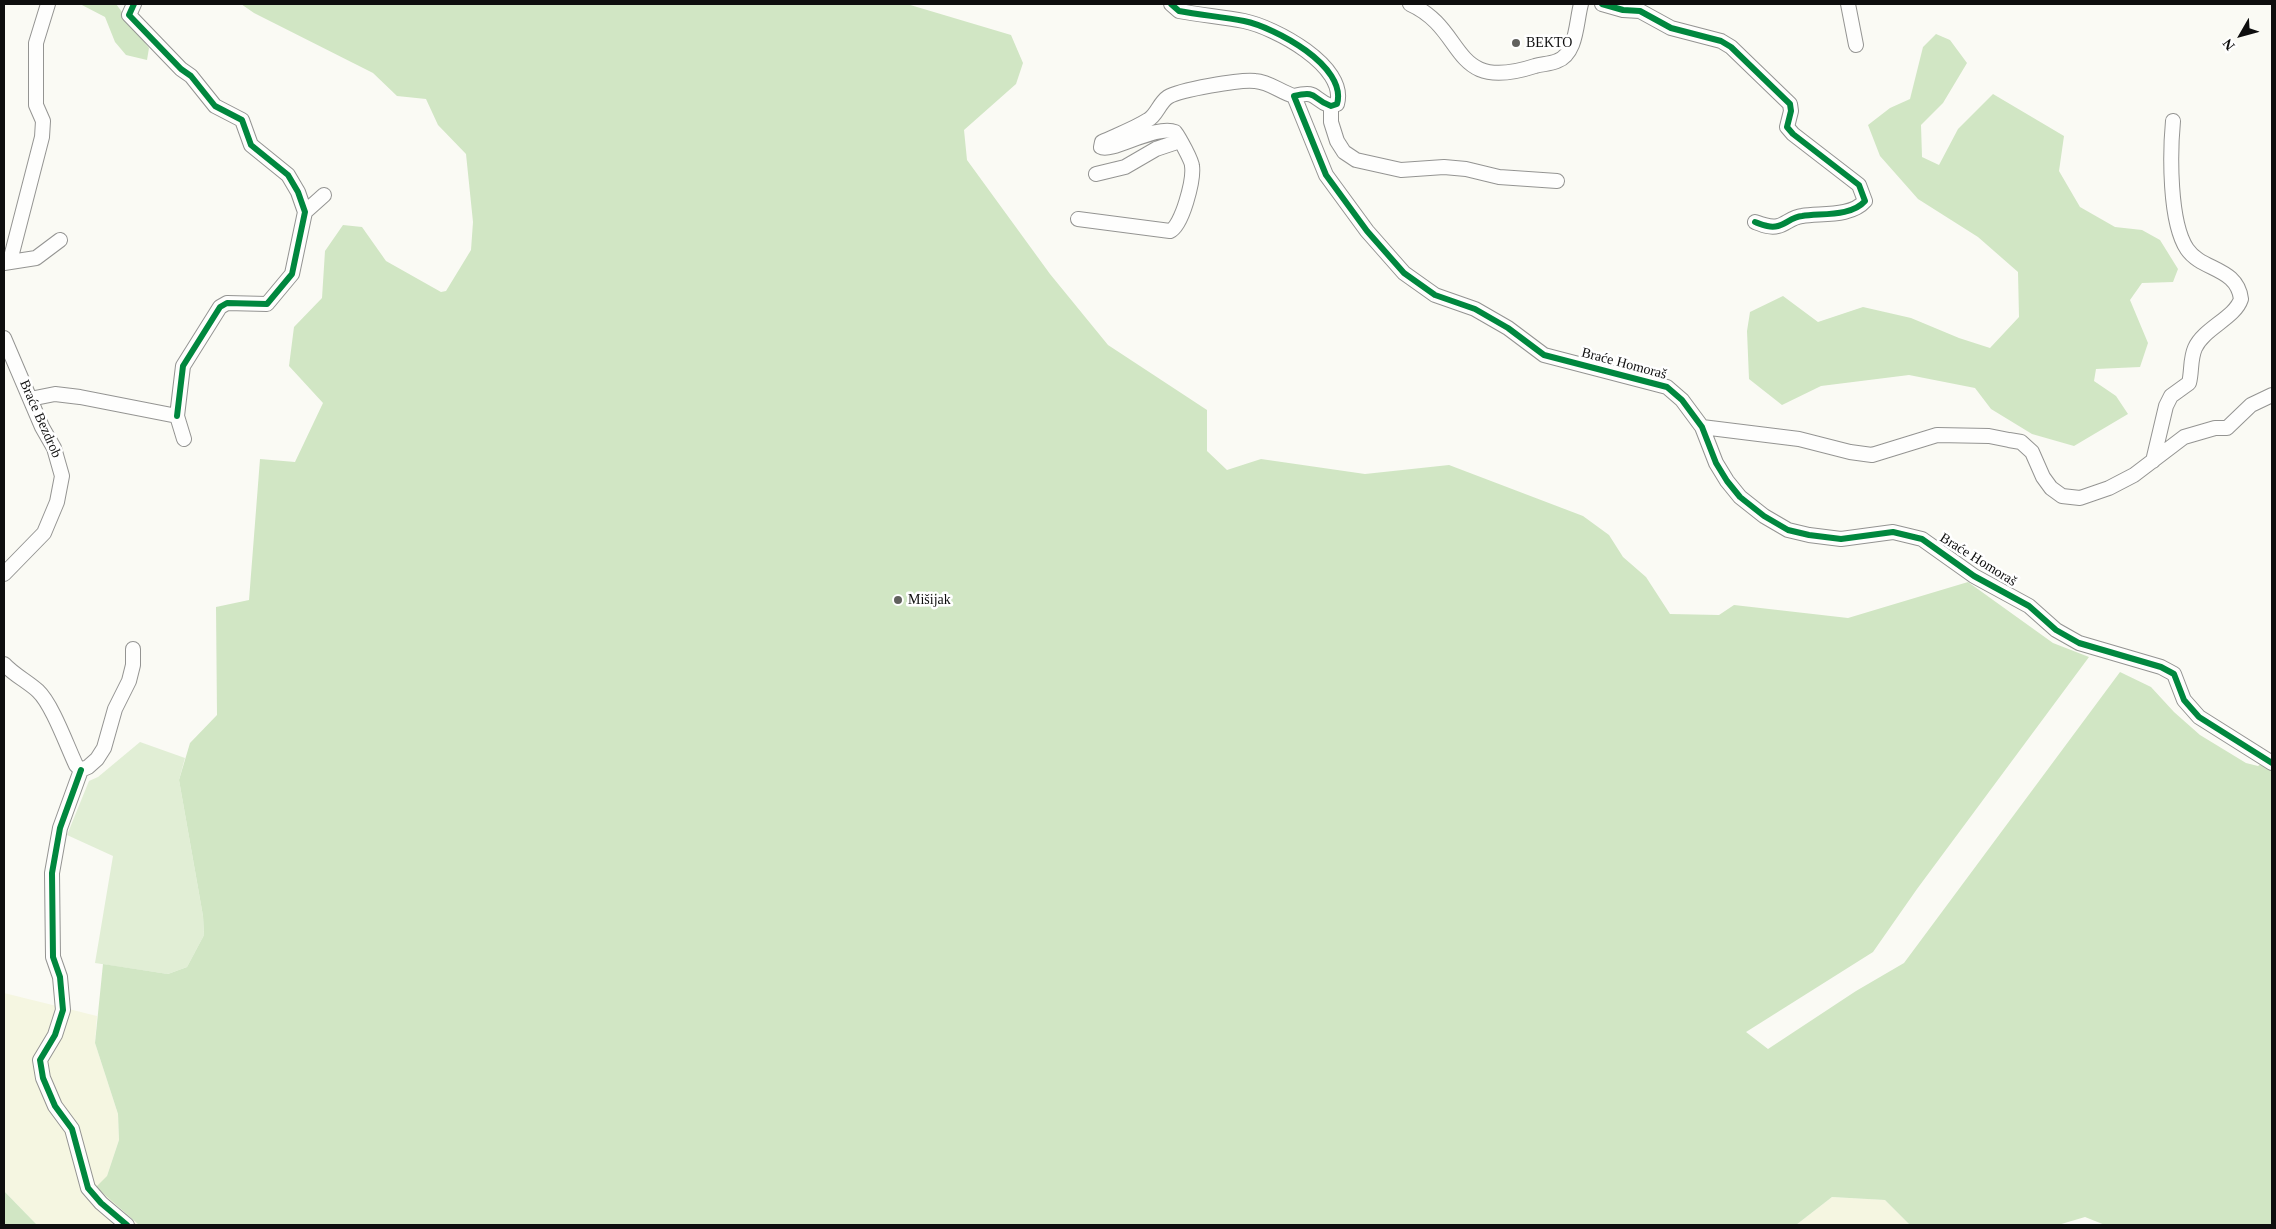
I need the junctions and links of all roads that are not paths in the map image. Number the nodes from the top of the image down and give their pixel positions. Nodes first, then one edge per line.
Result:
1 (48, 4) edge
2 (134, 4) edge
3 (1171, 4) edge
4 (1410, 4) edge
5 (1581, 4) edge
6 (1602, 4) edge
7 (1848, 4) edge
8 (1856, 45) dead end
9 (1294, 96) junction
10 (1331, 106) junction
11 (2173, 121) dead end
12 (1180, 141) junction
13 (1096, 174) dead end
14 (1557, 181) dead end
15 (324, 195) dead end
16 (305, 212) junction
17 (1078, 219) dead end
18 (1755, 222) dead end
19 (60, 240) dead end
20 (7, 262) edge
21 (4, 338) edge
22 (2272, 395) edge
23 (30, 399) junction
24 (177, 416) junction
25 (1702, 427) junction
26 (184, 439) dead end
27 (2153, 460) junction
28 (4, 574) edge
29 (134, 649) dead end
30 (4, 664) edge
31 (2272, 763) edge
32 (81, 770) junction
33 (126, 1225) edge

1 - 20 street
2 - 16 street
3 - 10 street
4 - 5 street
6 - 18 street
7 - 8 street
9 - 10 street
9 - 12 street
9 - 25 street, Braće Homoraš
10 - 14 street
11 - 27 street
12 - 13 street
12 - 17 street
15 - 16 street
16 - 24 street
19 - 20 street
21 - 23 street, Braće Bezdrob
22 - 27 street
23 - 24 street
23 - 28 street, Braće Bezdrob
24 - 26 street
25 - 27 street
25 - 31 street, Braće Homoraš
29 - 32 street
30 - 32 street
32 - 33 street

